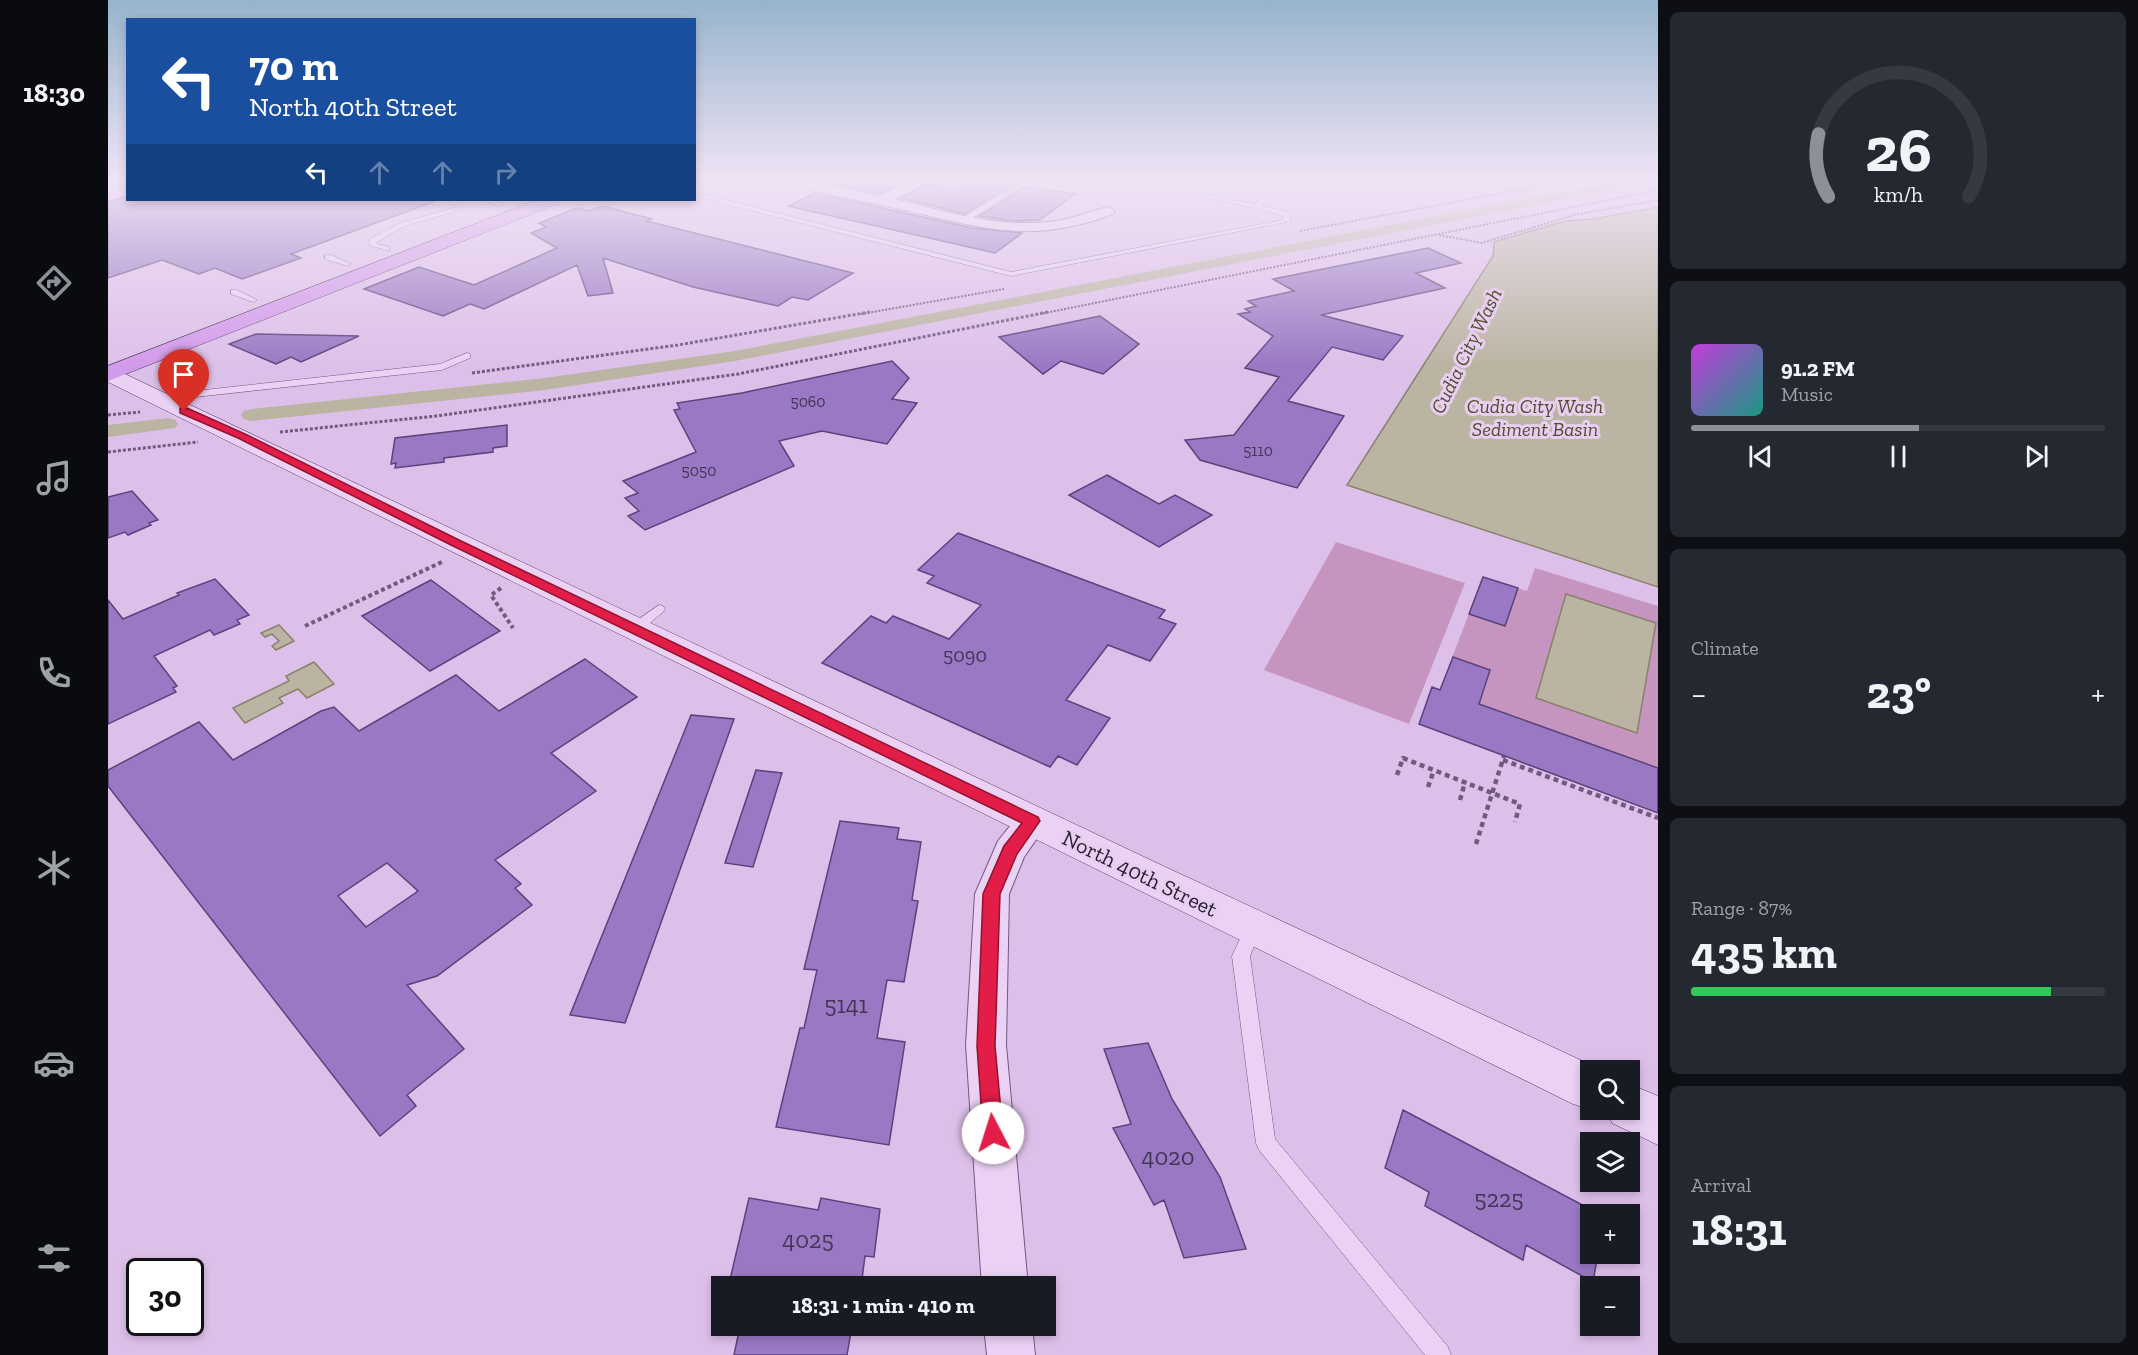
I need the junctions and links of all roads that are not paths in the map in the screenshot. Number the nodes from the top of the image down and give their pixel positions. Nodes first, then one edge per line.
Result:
1 (405, 241) edge
2 (411, 241) edge
3 (881, 241) edge
4 (1182, 241) edge
5 (328, 257) dead end
6 (347, 264) junction
7 (108, 356) edge
8 (467, 356) dead end
9 (108, 373) edge
10 (149, 405) junction
11 (659, 609) dead end
12 (634, 629) junction
13 (1032, 821) junction
14 (1254, 928) junction
15 (1580, 1083) edge
16 (1640, 1112) edge
17 (1658, 1121) edge
18 (1004, 1276) edge
19 (1009, 1336) edge
20 (1011, 1355) edge
21 (1440, 1355) edge

1 - 6 main road
2 - 9 main road
3 - 4 lane
5 - 6 lane
6 - 7 main road
8 - 10 lane
9 - 10 main road, North 40th Street
10 - 12 main road, North 40th Street
11 - 12 lane
12 - 13 main road, North 40th Street
13 - 14 main road, North 40th Street
13 - 18 street
14 - 15 main road, North 40th Street
14 - 21 lane
16 - 17 main road
19 - 20 street

